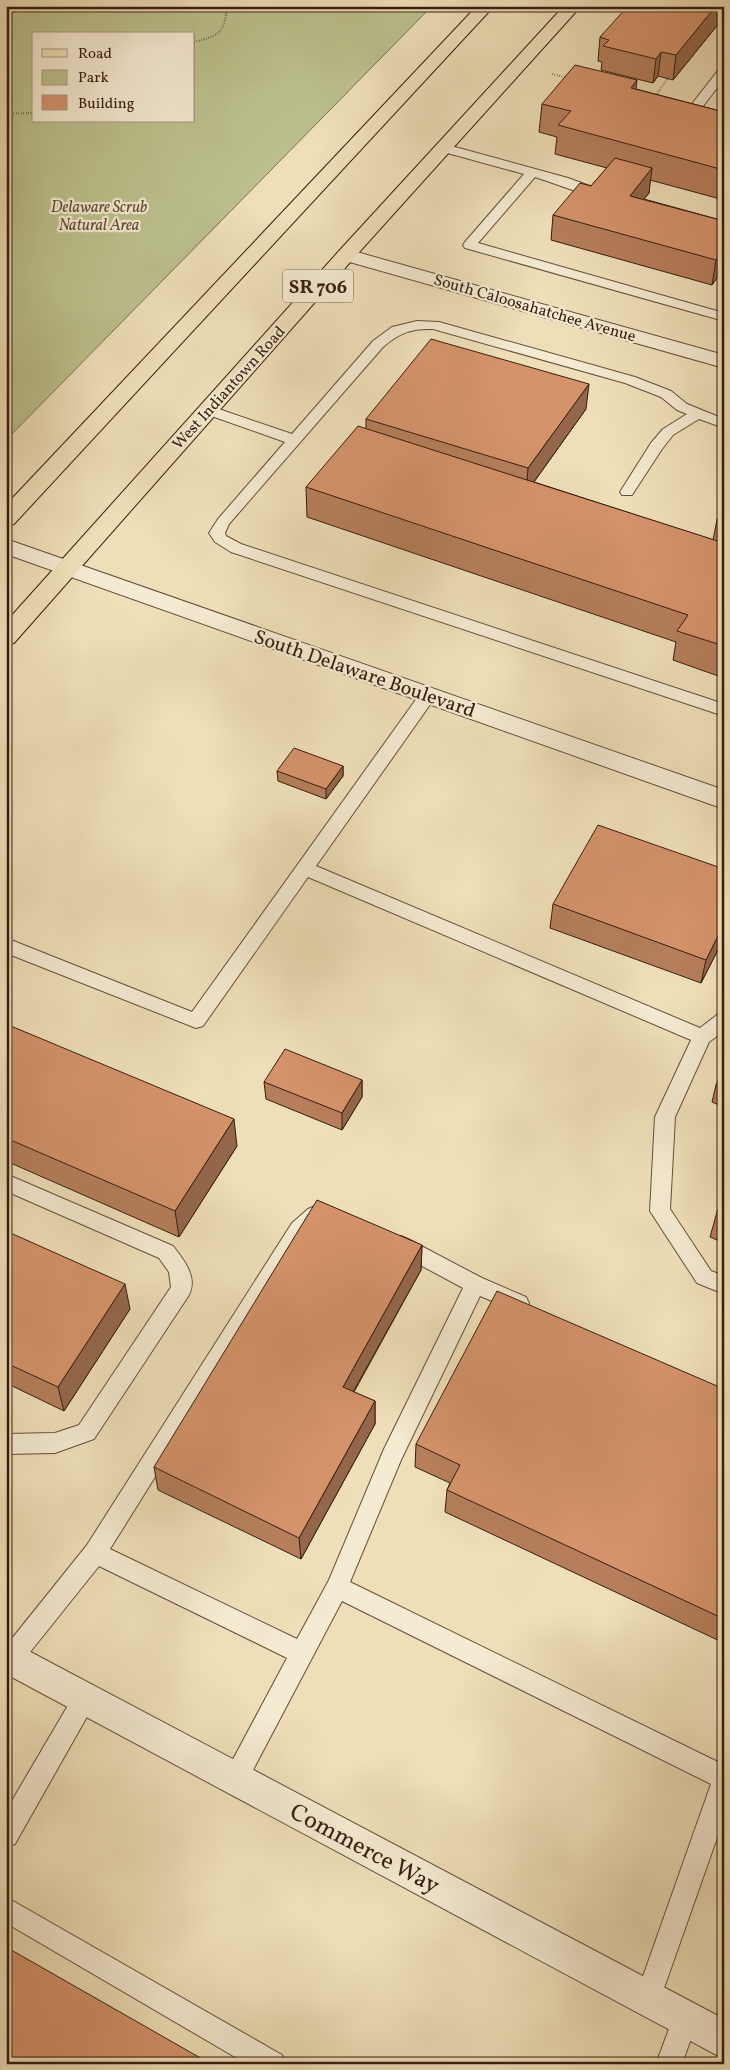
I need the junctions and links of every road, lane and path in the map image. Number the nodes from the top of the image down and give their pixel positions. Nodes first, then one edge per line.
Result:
1 (227, 6) edge
2 (486, 6) edge
3 (573, 6) edge
4 (195, 42) edge
5 (549, 74) dead end
6 (722, 74) edge
7 (568, 78) edge
8 (668, 78) edge
9 (653, 100) edge
10 (32, 112) edge
11 (6, 114) edge
12 (724, 120) edge
13 (444, 148) junction
14 (6, 172) edge
15 (532, 172) junction
16 (6, 196) edge
17 (602, 196) edge
18 (346, 255) junction
19 (724, 317) edge
20 (724, 362) edge
21 (208, 410) junction
22 (697, 414) junction
23 (724, 424) edge
24 (294, 440) junction
25 (627, 492) dead end
26 (6, 520) edge
27 (6, 546) edge
28 (67, 568) junction
29 (6, 637) edge
30 (428, 695) junction
31 (724, 710) edge
32 (722, 796) edge
33 (305, 869) junction
34 (6, 945) edge
35 (724, 1020) edge
36 (702, 1037) junction
37 (6, 1182) edge
38 (342, 1218) edge
39 (383, 1235) edge
40 (475, 1284) junction
41 (724, 1285) edge
42 (537, 1311) edge
43 (6, 1444) edge
44 (95, 1553) junction
45 (337, 1587) junction
46 (302, 1652) junction
47 (9, 1657) edge
48 (85, 1698) junction
49 (235, 1778) junction
50 (724, 1778) edge
51 (724, 1783) edge
52 (6, 1835) edge
53 (6, 1909) edge
54 (648, 1999) junction
55 (685, 2019) junction
56 (724, 2040) edge
57 (273, 2064) edge
58 (668, 2064) edge

1 - 4 path
2 - 26 main road
3 - 13 main road, West Indiantown Road / SR 706
5 - 7 path
6 - 12 lane
8 - 9 path
10 - 11 path
13 - 15 lane
13 - 18 main road, West Indiantown Road / SR 706
14 - 16 path
15 - 17 lane
15 - 19 lane
18 - 20 street, South Caloosahatchee Avenue
18 - 21 main road, West Indiantown Road / SR 706
21 - 24 lane
21 - 28 main road, West Indiantown Road / SR 706
22 - 23 lane
22 - 24 lane
22 - 25 lane
24 - 31 lane
27 - 28 street, South Delaware Boulevard
28 - 29 main road, West Indiantown Road / SR 706
28 - 30 street, South Delaware Boulevard
30 - 32 street, South Delaware Boulevard
30 - 33 lane
33 - 34 lane
33 - 36 lane
35 - 36 lane
36 - 41 lane
37 - 43 lane
38 - 44 lane
39 - 40 lane
40 - 42 lane
40 - 45 lane
44 - 46 lane
44 - 47 lane
45 - 46 lane
45 - 50 lane
46 - 49 lane
47 - 48 street, Commerce Way
48 - 49 street, Commerce Way
48 - 52 lane
49 - 54 street, Commerce Way
51 - 54 lane
53 - 57 lane
54 - 55 street, Commerce Way
55 - 56 street, Commerce Way
55 - 58 lane

